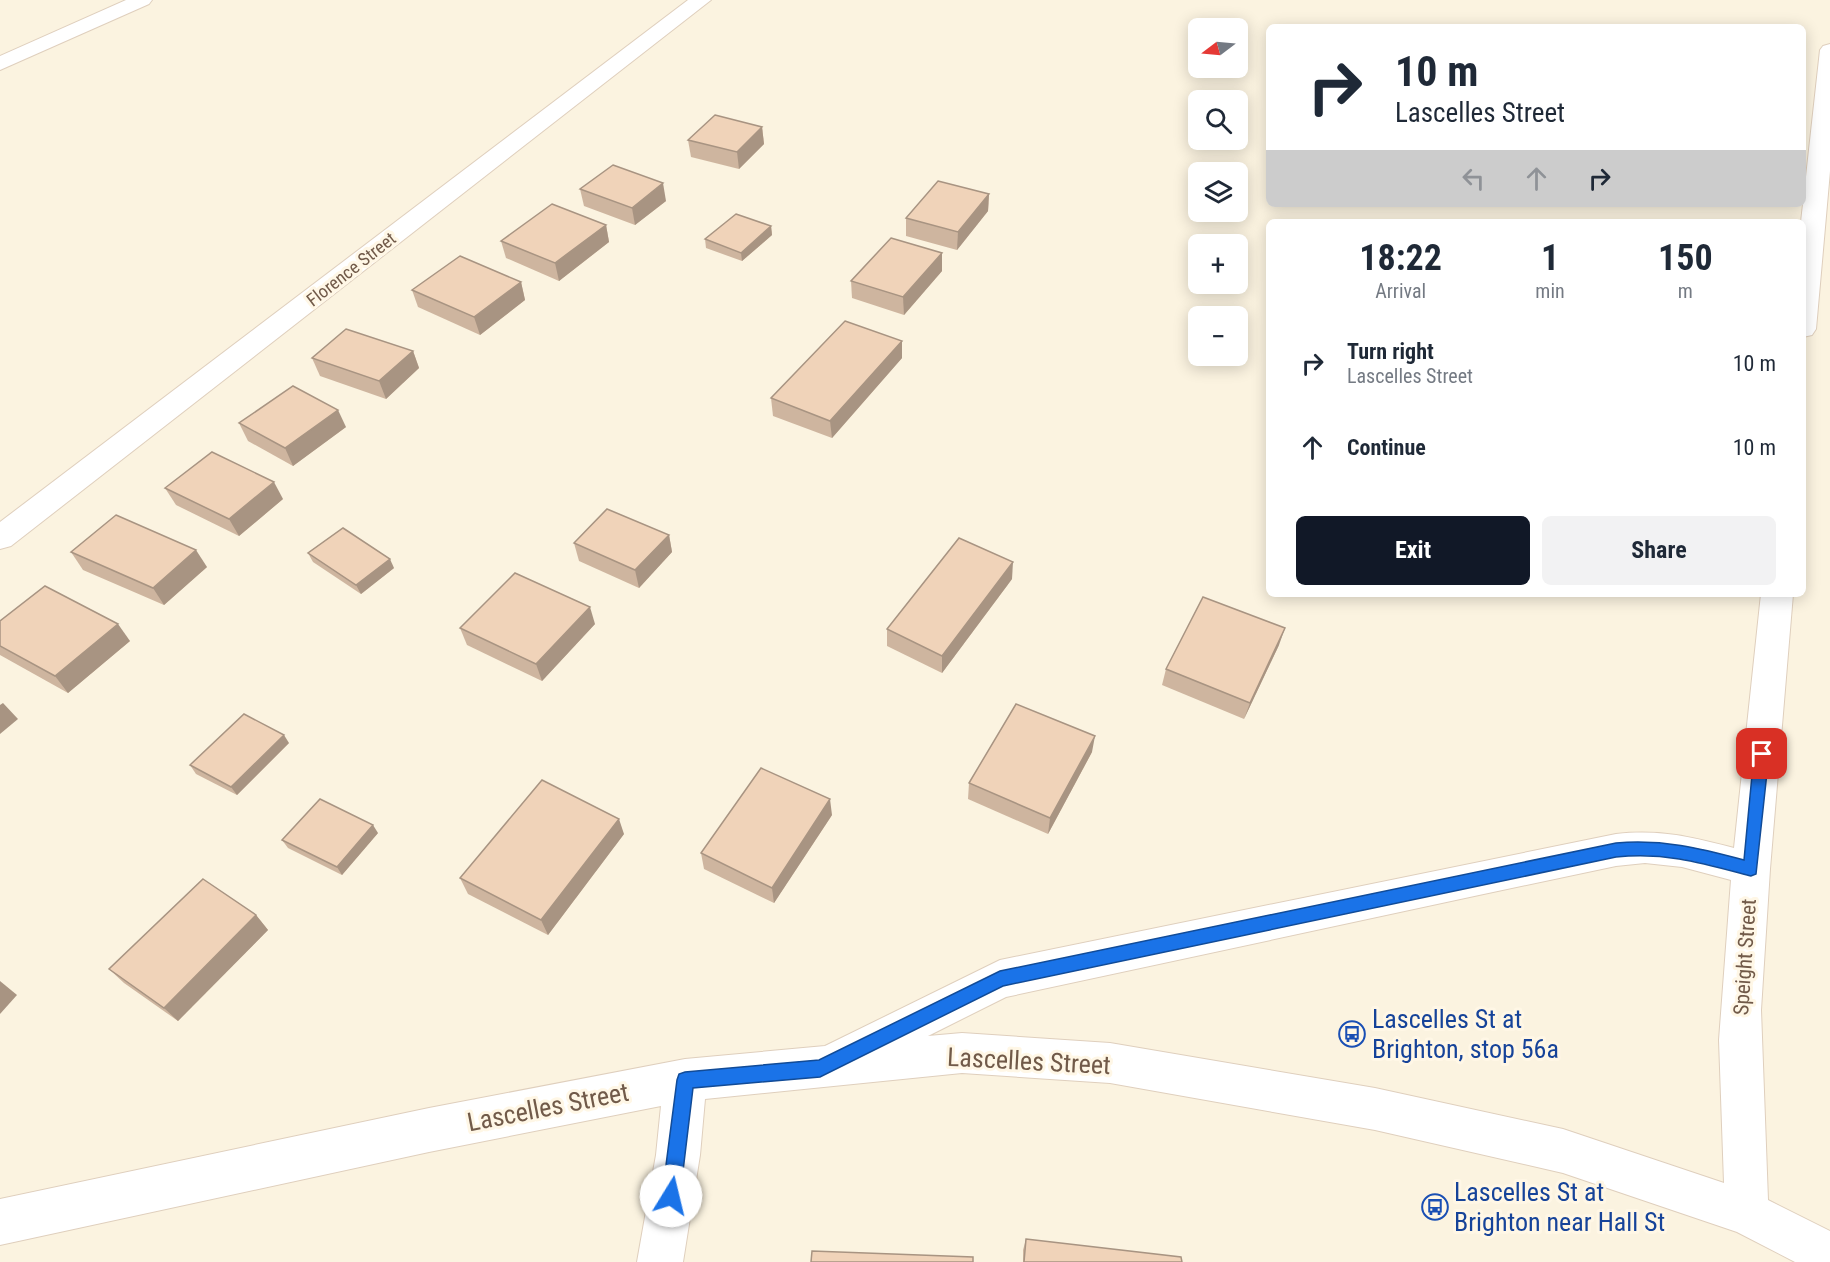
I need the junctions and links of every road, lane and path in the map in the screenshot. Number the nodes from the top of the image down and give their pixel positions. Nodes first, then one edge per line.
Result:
1 (142, 0) edge
2 (701, 0) edge
3 (1830, 50) edge
4 (0, 63) edge
5 (1806, 298) edge
6 (0, 538) edge
7 (1777, 597) edge
8 (1751, 869) junction
9 (820, 1068) junction
10 (685, 1080) junction
11 (1746, 1213) junction
12 (0, 1222) edge
13 (1830, 1255) edge
14 (660, 1262) edge

1 - 4 street
2 - 6 street, Florence Street
3 - 5 street
7 - 8 street, Speight Street
8 - 9 street
8 - 11 street, Speight Street
9 - 10 street, Lascelles Street
9 - 11 street, Lascelles Street
10 - 12 street, Lascelles Street
10 - 14 street
11 - 13 street, Lascelles Street

